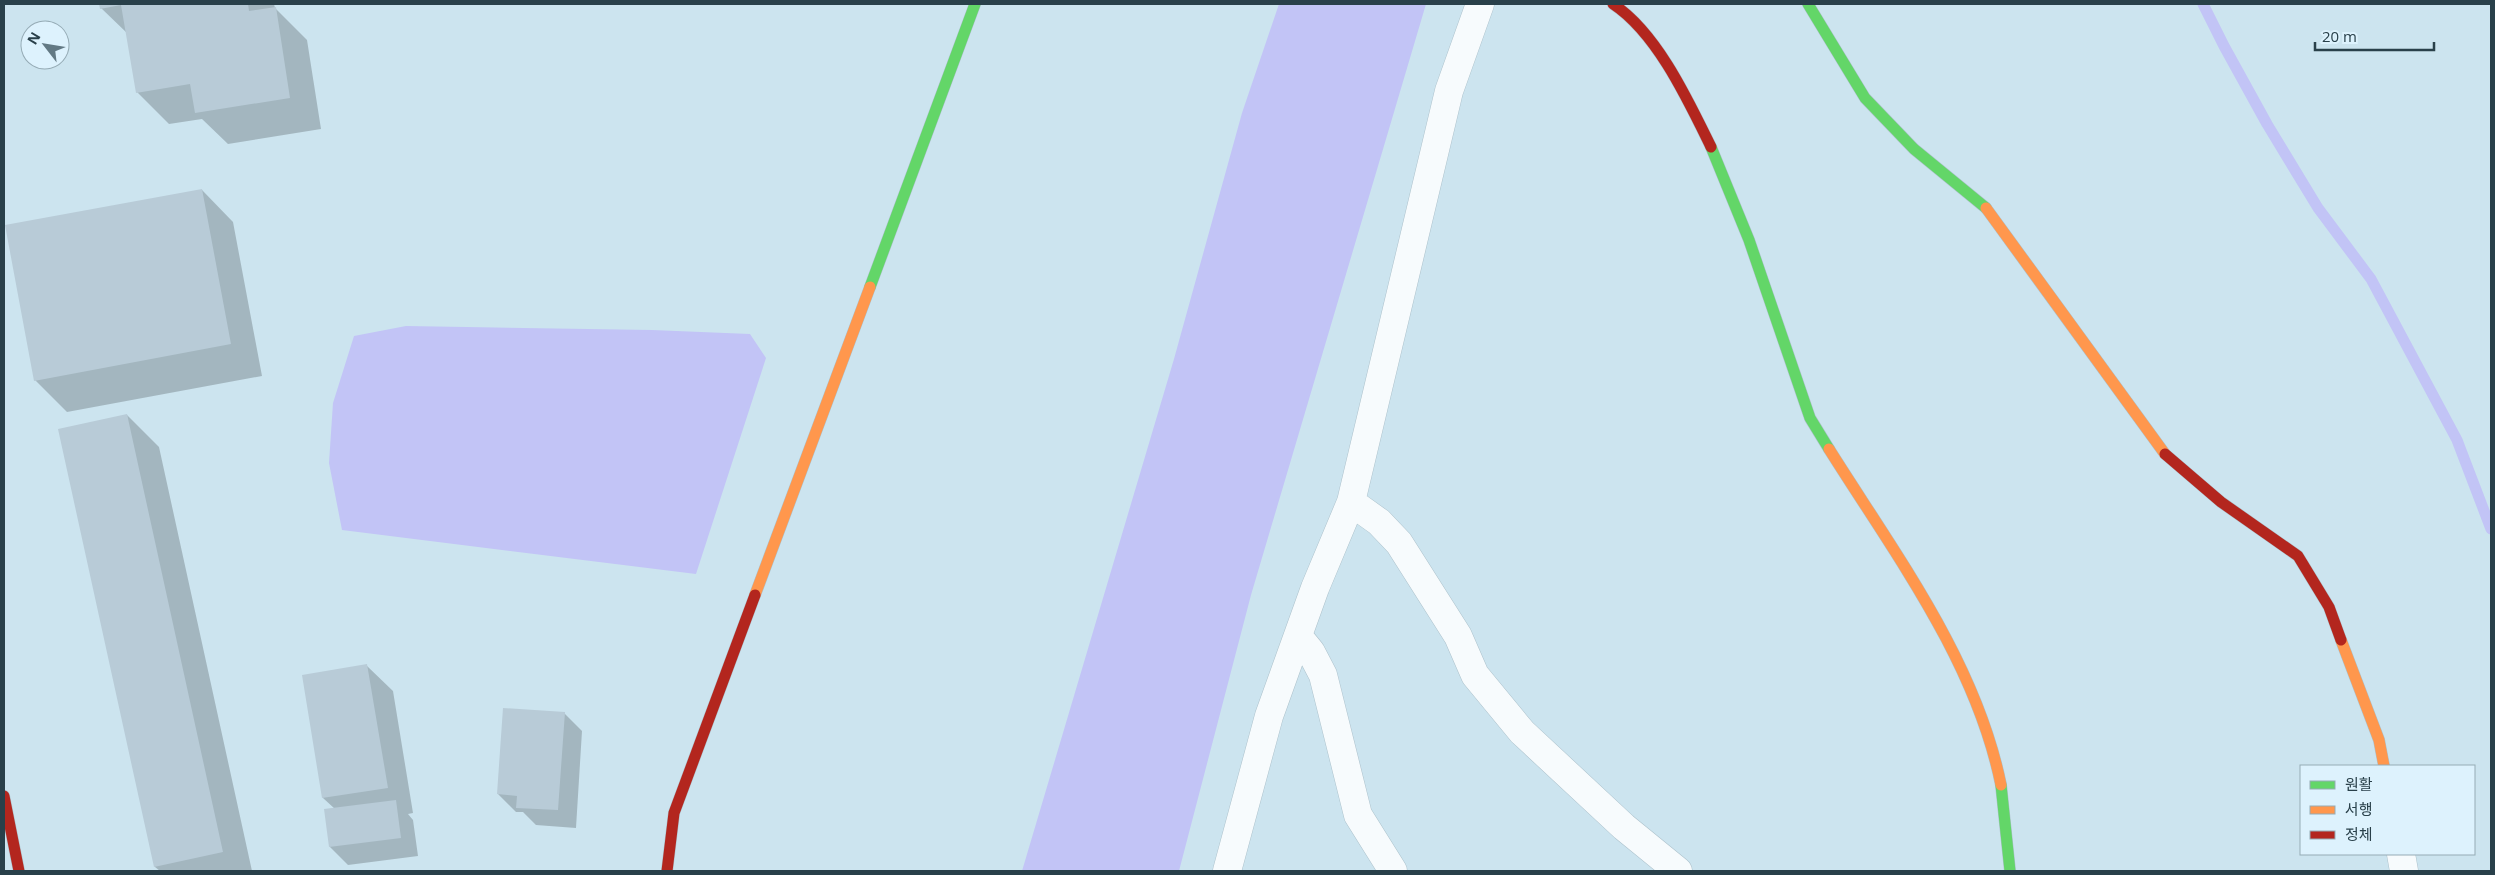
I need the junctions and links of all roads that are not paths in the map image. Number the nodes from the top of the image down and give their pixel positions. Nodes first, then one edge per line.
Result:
1 (975, 4) edge
2 (1480, 4) edge
3 (1613, 4) edge
4 (1808, 4) edge
5 (1351, 502) junction
6 (1298, 636) junction
7 (2384, 765) edge
8 (4, 796) edge
9 (2401, 855) edge
10 (18, 871) edge
11 (667, 871) edge
12 (1227, 871) edge
13 (1393, 871) edge
14 (1678, 871) edge
15 (2010, 871) edge
16 (2404, 871) edge

1 - 11 street
2 - 5 street
3 - 15 street
4 - 7 street
5 - 6 street
5 - 14 street
6 - 12 street
6 - 13 street
8 - 10 street
9 - 16 street

